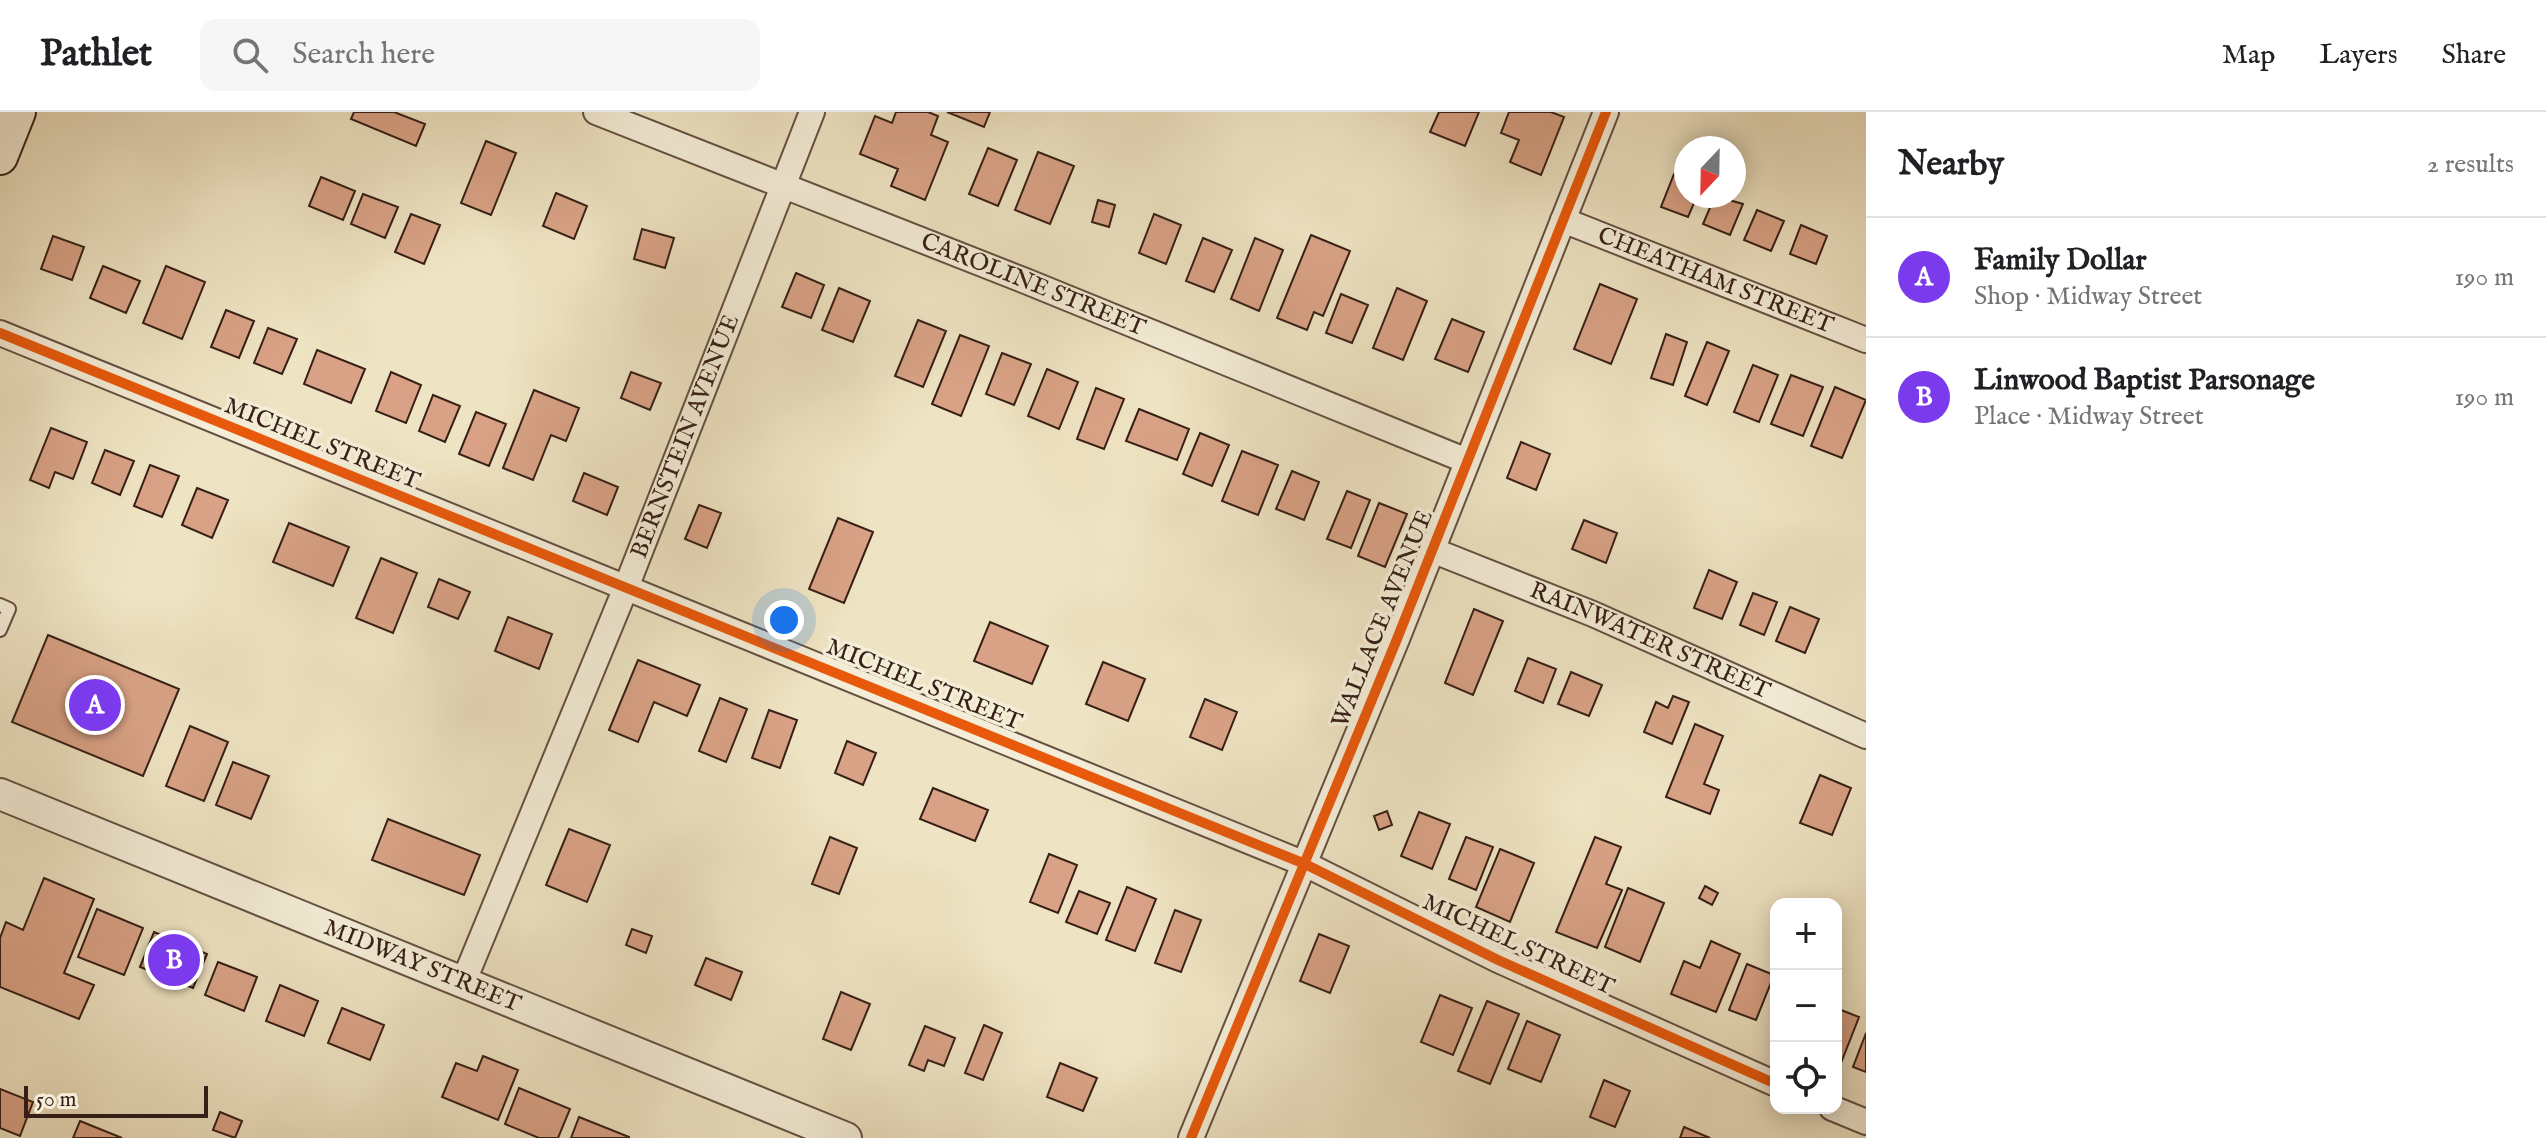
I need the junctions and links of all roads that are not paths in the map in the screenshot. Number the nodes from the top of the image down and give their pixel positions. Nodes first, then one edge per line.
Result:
1 (18, 112) edge
2 (596, 112) edge
3 (812, 112) edge
4 (1606, 112) edge
5 (0, 157) edge
6 (780, 187) junction
7 (1563, 220) junction
8 (0, 333) edge
9 (1866, 340) edge
10 (1467, 461) junction
11 (1432, 550) junction
12 (627, 585) junction
13 (0, 605) edge
14 (0, 630) edge
15 (1866, 736) edge
16 (0, 794) edge
17 (1305, 864) junction
18 (463, 983) junction
19 (1770, 1081) edge
20 (1842, 1112) edge
21 (1866, 1122) edge
22 (846, 1138) edge
23 (1191, 1138) edge

1 - 5 main road
2 - 6 street, CAROLINE STREET
3 - 6 street, BERNSTEIN AVENUE
4 - 7 street, WALLACE AVENUE
6 - 10 street, CAROLINE STREET
6 - 12 street, BERNSTEIN AVENUE
7 - 9 street, CHEATHAM STREET
7 - 10 street, WALLACE AVENUE
8 - 12 street, MICHEL STREET
10 - 11 street, WALLACE AVENUE
11 - 15 street, RAINWATER STREET
11 - 17 street, WALLACE AVENUE
12 - 17 street, MICHEL STREET
12 - 18 street, BERNSTEIN AVENUE
13 - 14 lane
16 - 18 street, MIDWAY STREET
17 - 19 street, MICHEL STREET
17 - 23 street, WALLACE AVENUE
18 - 22 street, MIDWAY STREET
20 - 21 street

